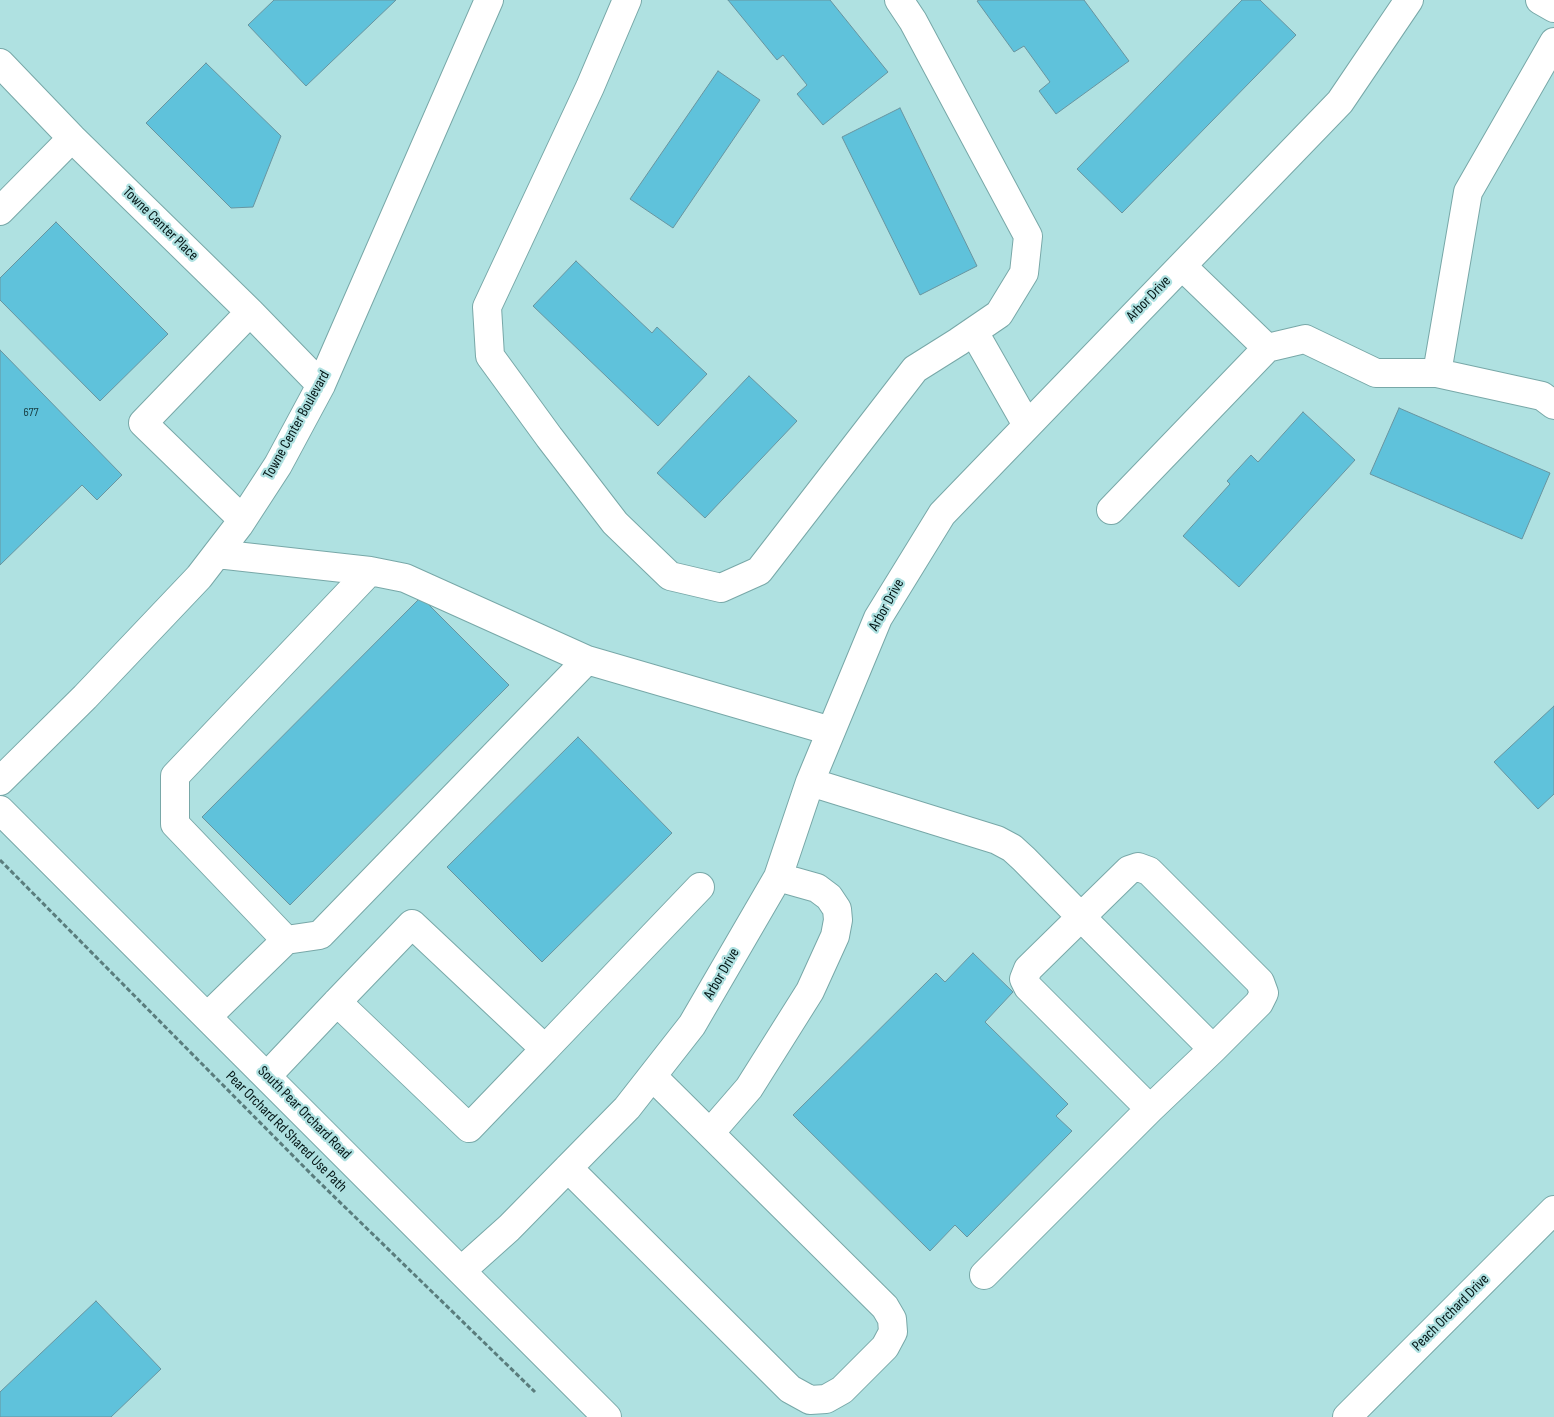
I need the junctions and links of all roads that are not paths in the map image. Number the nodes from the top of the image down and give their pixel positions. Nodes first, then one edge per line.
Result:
1 (489, 0) edge
2 (628, 0) edge
3 (899, 0) edge
4 (1409, 0) edge
5 (1540, 0) edge
6 (1554, 8) edge
7 (1554, 42) edge
8 (0, 63) edge
9 (72, 138) junction
10 (0, 211) edge
11 (1182, 266) junction
12 (250, 312) junction
13 (974, 332) junction
14 (1267, 348) junction
15 (1437, 373) junction
16 (321, 385) junction
17 (1554, 405) edge
18 (1027, 425) junction
19 (1111, 510) dead end
20 (242, 519) junction
21 (217, 554) junction
22 (370, 571) junction
23 (587, 660) junction
24 (831, 731) junction
25 (0, 781) edge
26 (810, 782) junction
27 (0, 810) edge
28 (778, 877) junction
29 (700, 887) dead end
30 (1081, 917) junction
31 (286, 940) junction
32 (337, 1002) junction
33 (207, 1017) junction
34 (545, 1049) junction
35 (1213, 1049) junction
36 (267, 1076) junction
37 (652, 1076) junction
38 (1150, 1110) junction
39 (710, 1133) junction
40 (568, 1168) junction
41 (1554, 1210) edge
42 (461, 1271) junction
43 (984, 1275) dead end
44 (607, 1417) edge
45 (1347, 1417) edge

1 - 16 street, Towne Center Boulevard
2 - 13 street
3 - 13 street
4 - 11 street, Arbor Drive
5 - 6 street
7 - 15 street
8 - 9 street, Towne Center Place
9 - 10 street
9 - 12 street, Towne Center Place
11 - 14 street
11 - 18 street, Arbor Drive
12 - 16 street, Towne Center Place
12 - 20 street
13 - 18 street
14 - 15 street
14 - 19 street
15 - 17 street
16 - 20 street, Towne Center Boulevard
18 - 24 street, Arbor Drive
20 - 21 street, Towne Center Boulevard
21 - 22 street
21 - 25 street, Towne Center Boulevard
22 - 23 street
22 - 31 street
23 - 24 street
23 - 31 street
24 - 26 street, Arbor Drive
26 - 28 street, Arbor Drive
26 - 30 street
27 - 33 street, South Pear Orchard Road
28 - 37 street, Arbor Drive
28 - 39 street
29 - 34 street
30 - 35 street
30 - 35 street
30 - 38 street
31 - 33 street
32 - 34 street
32 - 34 street
32 - 36 street
33 - 36 street, South Pear Orchard Road
35 - 38 street
36 - 42 street, South Pear Orchard Road
37 - 39 street
37 - 40 street, Arbor Drive
38 - 43 street
39 - 40 street
40 - 42 street, Arbor Drive
41 - 45 street, Peach Orchard Drive
42 - 44 street, South Pear Orchard Road

